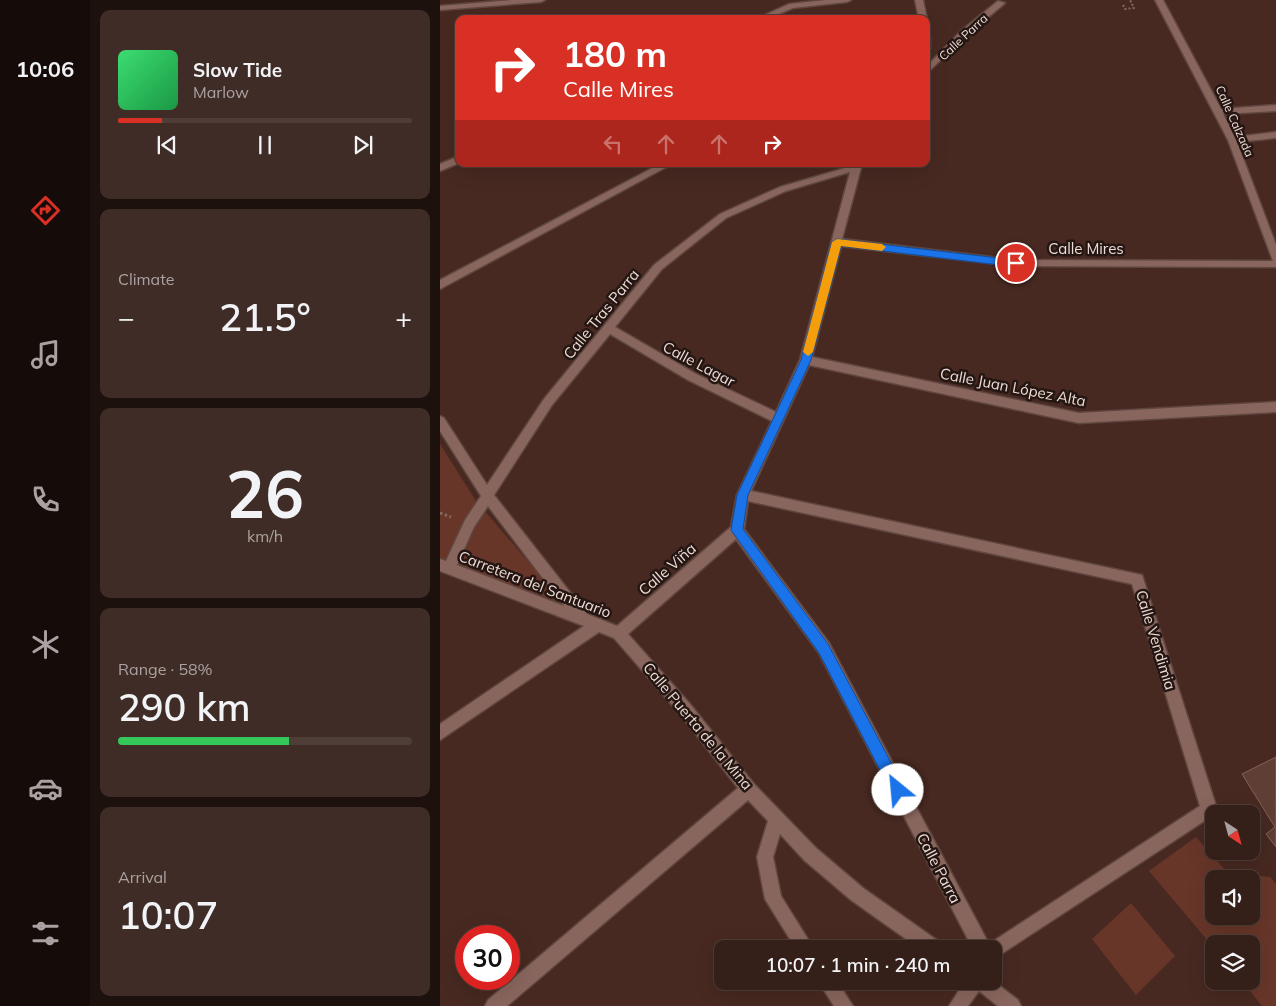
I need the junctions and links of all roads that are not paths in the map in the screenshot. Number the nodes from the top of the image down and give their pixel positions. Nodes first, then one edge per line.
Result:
1 (541, 0) edge
2 (847, 0) edge
3 (919, 0) edge
4 (1159, 0) edge
5 (1001, 2) dead end
6 (440, 8) edge
7 (770, 15) edge
8 (922, 15) edge
9 (930, 68) edge
10 (1276, 108) edge
11 (1219, 112) junction
12 (1276, 135) edge
13 (1232, 140) junction
14 (455, 161) edge
15 (661, 167) edge
16 (853, 167) edge
17 (856, 167) edge
18 (440, 168) edge
19 (837, 242) junction
20 (1276, 258) edge
21 (1276, 264) edge
22 (440, 285) edge
23 (609, 328) junction
24 (806, 360) junction
25 (1276, 407) edge
26 (778, 419) junction
27 (440, 421) edge
28 (487, 495) junction
29 (742, 495) junction
30 (737, 530) junction
31 (444, 566) edge
32 (582, 619) junction
33 (599, 624) junction
34 (618, 633) junction
35 (440, 733) edge
36 (749, 789) junction
37 (777, 819) junction
38 (800, 940) edge
39 (922, 940) edge
40 (977, 940) edge
41 (1002, 945) edge
42 (833, 990) edge
43 (969, 990) edge
44 (992, 990) edge
45 (494, 1006) edge
46 (844, 1006) edge
47 (958, 1006) edge
48 (1012, 1006) edge

1 - 6 street
2 - 7 street
3 - 8 street
4 - 11 street, Calle Calzada
5 - 9 street, Calle Parra
10 - 11 street
11 - 13 street, Calle Calzada
12 - 13 street
13 - 20 street, Calle Calzada
14 - 18 street
15 - 22 street
16 - 23 street, Calle Tras Parra
17 - 19 street
19 - 21 street, Calle Mires
19 - 24 street
23 - 26 street, Calle Lagar
23 - 28 street, Calle Tras Parra
24 - 25 street, Calle Juan López Alta
24 - 26 street
26 - 29 street
27 - 28 street
28 - 31 street, Calle Tras Parra
28 - 32 street
29 - 30 street
29 - 41 street, Calle Vendimia
30 - 34 street, Calle Viña
30 - 40 street, Calle Parra
31 - 32 street, Carretera del Santuario
32 - 33 street, Carretera del Santuario
33 - 34 street, Carretera del Santuario
33 - 35 street
34 - 36 street, Calle Puerta de la Mina
36 - 37 street, Calle Puerta de la Mina
36 - 45 street
37 - 38 street
37 - 39 street, Calle Puerta de la Mina
42 - 46 street
43 - 47 street
44 - 48 street

